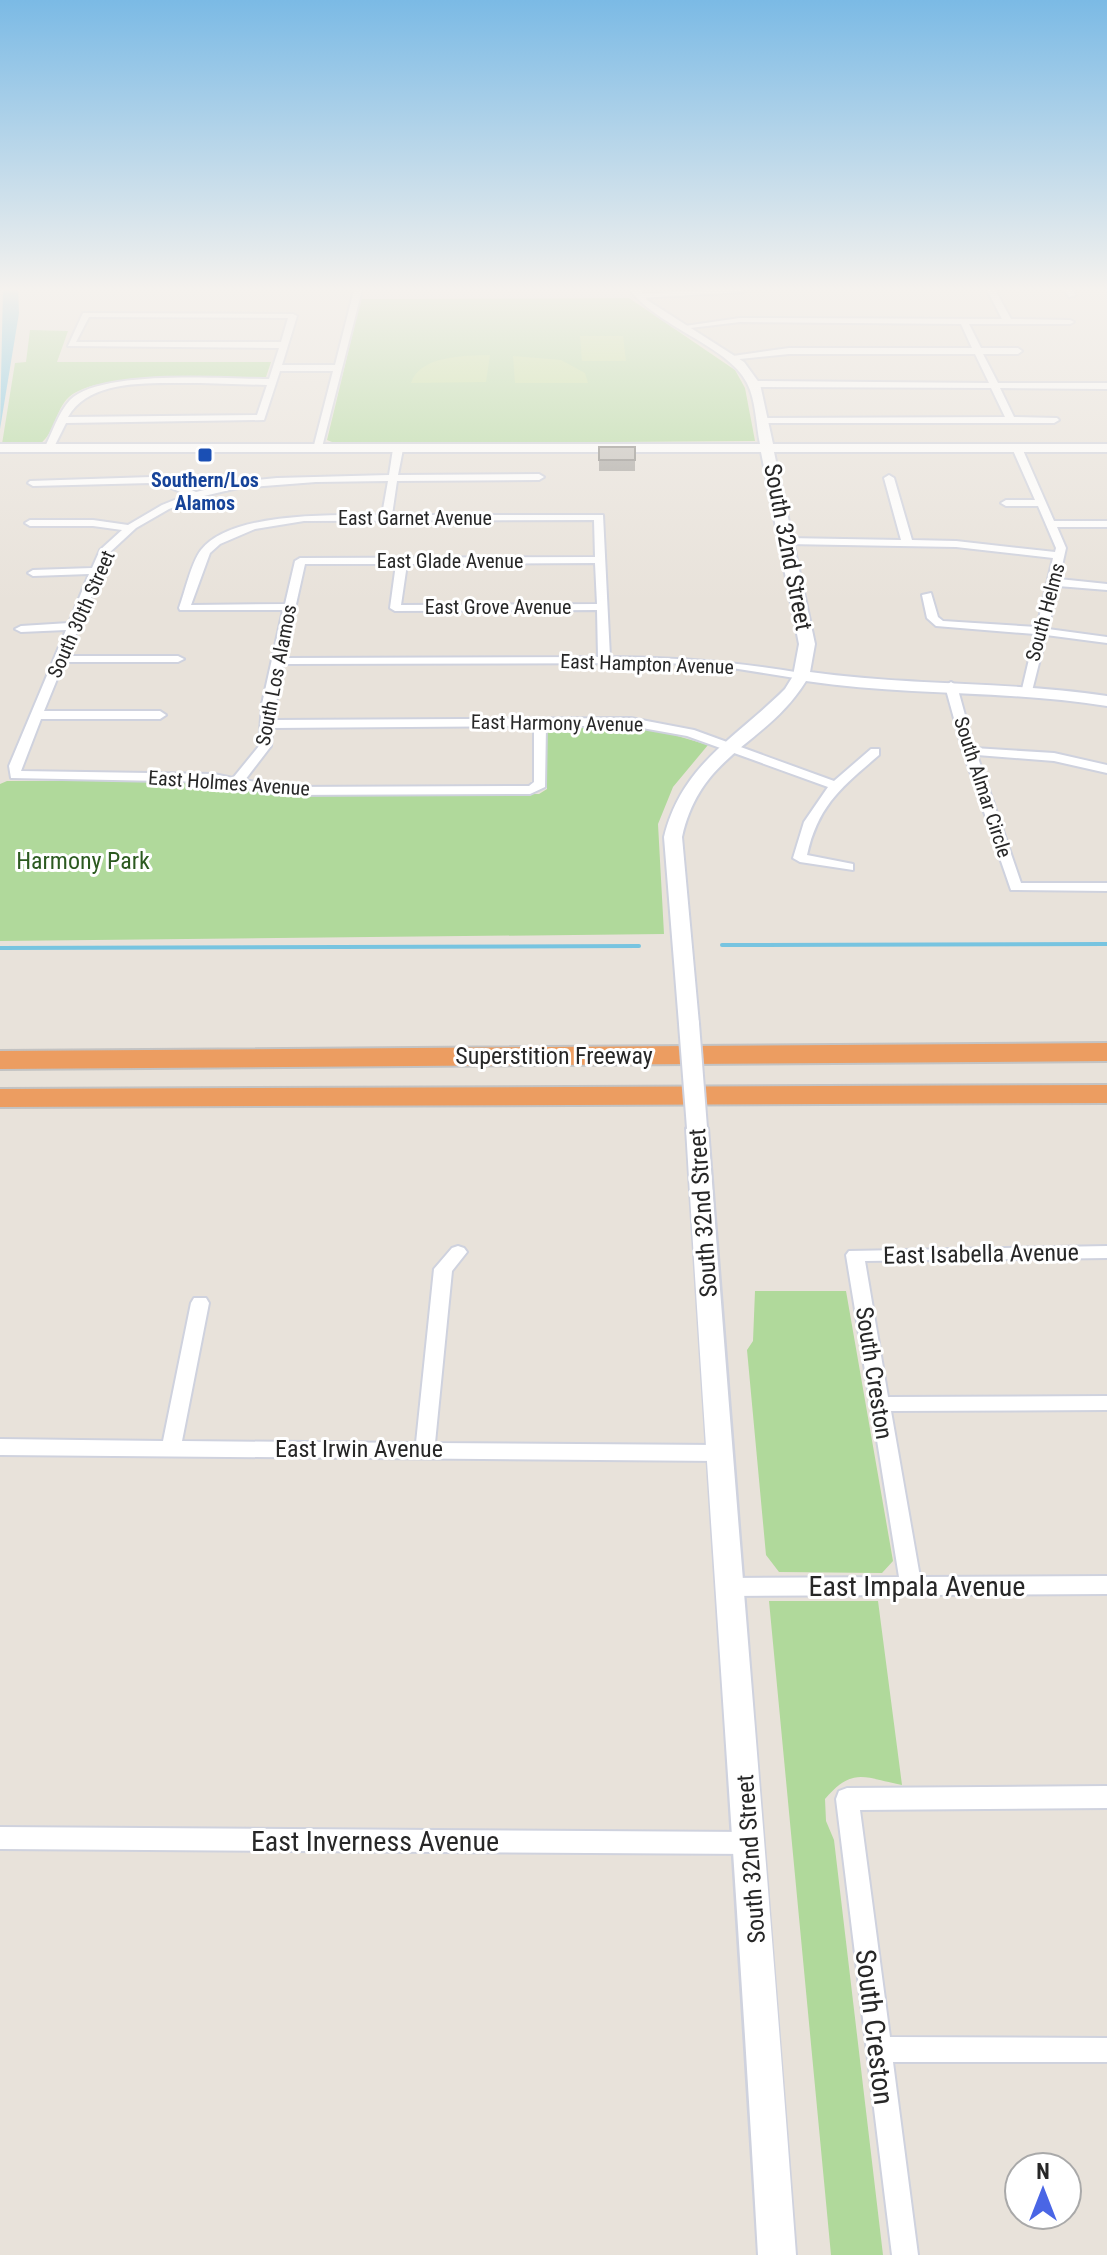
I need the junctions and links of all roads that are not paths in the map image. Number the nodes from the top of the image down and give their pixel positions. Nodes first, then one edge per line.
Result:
1 (93, 391) edge
2 (269, 391) edge
3 (332, 391) edge
4 (756, 391) edge
5 (997, 391) edge
6 (64, 420) junction
7 (763, 420) junction
8 (1011, 420) junction
9 (1054, 420) dead end
10 (768, 448) junction
11 (1017, 448) junction
12 (1107, 448) edge
13 (49, 449) junction
14 (318, 449) junction
15 (398, 449) junction
16 (0, 450) edge
17 (539, 477) dead end
18 (392, 478) junction
19 (889, 478) dead end
20 (33, 483) dead end
21 (196, 496) junction
22 (1006, 503) dead end
23 (1043, 503) junction
24 (386, 519) junction
25 (30, 523) dead end
26 (1053, 526) junction
27 (1107, 526) edge
28 (127, 528) junction
29 (787, 541) junction
30 (907, 542) junction
31 (1060, 556) junction
32 (601, 560) junction
33 (300, 561) joint
34 (402, 561) junction
35 (96, 571) junction
36 (33, 573) dead end
37 (1053, 582) junction
38 (1107, 587) edge
39 (927, 595) dead end
40 (289, 607) junction
41 (602, 607) junction
42 (74, 626) junction
43 (21, 629) dead end
44 (1039, 631) junction
45 (1107, 640) edge
46 (60, 659) junction
47 (178, 659) dead end
48 (604, 660) junction
49 (280, 661) junction
50 (801, 676) junction
51 (951, 686) junction
52 (1028, 689) junction
53 (1107, 701) edge
54 (36, 715) junction
55 (160, 715) dead end
56 (540, 721) junction
57 (269, 724) junction
58 (727, 746) junction
59 (969, 751) junction
60 (875, 752) dead end
61 (1107, 769) edge
62 (15, 775) joint
63 (238, 780) junction
64 (836, 786) junction
65 (848, 867) dead end
66 (1107, 887) edge
67 (1107, 1043) edge
68 (1107, 1052) edge
69 (1060, 1053) junction
70 (0, 1060) edge
71 (1107, 1094) edge
72 (856, 1095) junction
73 (0, 1098) edge
74 (1107, 1105) edge
75 (458, 1252) dead end
76 (1107, 1252) edge
77 (855, 1255) joint
78 (200, 1303) dead end
79 (1107, 1403) edge
80 (878, 1404) junction
81 (0, 1447) edge
82 (171, 1448) junction
83 (425, 1449) junction
84 (719, 1453) junction
85 (1107, 1585) edge
86 (911, 1586) junction
87 (727, 1587) junction
88 (1107, 1797) edge
89 (0, 1838) edge
90 (751, 1843) junction
91 (877, 2049) junction
92 (1107, 2050) edge
93 (777, 2255) edge
94 (905, 2255) edge

1 - 6 street
2 - 6 street
3 - 14 street
4 - 7 street, South 32nd Street
5 - 8 street
6 - 13 street
7 - 8 street
7 - 10 street, South 32nd Street
8 - 9 street
10 - 11 street
10 - 15 street
10 - 29 street, South 32nd Street
11 - 12 street
11 - 23 street, South Helms
13 - 14 street
13 - 16 street
14 - 15 street
15 - 18 street
17 - 18 street, South 30th Street
18 - 21 street, South 30th Street
18 - 24 street
19 - 30 street
20 - 21 street
21 - 28 street, South 30th Street
22 - 23 street
23 - 26 street, South Helms
24 - 32 street, East Garnet Avenue
24 - 40 street, East Garnet Avenue
25 - 28 street
26 - 27 street
26 - 31 street, South Helms
28 - 35 street, South 30th Street
29 - 30 street
29 - 50 street, South 32nd Street
30 - 31 street
31 - 37 street, South Helms
32 - 34 street, East Glade Avenue
32 - 41 street
33 - 34 street, East Glade Avenue
33 - 40 street, South Los Alamos
34 - 41 street, East Grove Avenue
35 - 36 street
35 - 42 street, South 30th Street
37 - 38 street
37 - 44 street, South Helms
39 - 44 street
40 - 49 street, South Los Alamos
41 - 48 street
42 - 43 street
42 - 46 street, South 30th Street
44 - 45 street
44 - 52 street, South Helms
46 - 47 street
46 - 54 street, South 30th Street
48 - 49 street, East Hampton Avenue
48 - 50 street, East Hampton Avenue
49 - 57 street, South Los Alamos
50 - 51 street, East Hampton Avenue
50 - 58 street, South 32nd Street
51 - 52 street, East Hampton Avenue
51 - 59 street, South Almar Circle
52 - 53 street, East Hampton Avenue
54 - 55 street
54 - 62 street, South 30th Street
56 - 57 street, East Harmony Avenue
56 - 58 street, East Harmony Avenue
56 - 63 street, East Holmes Avenue
57 - 63 street, South Los Alamos
58 - 64 street, East Harmony Avenue
58 - 84 street, South 32nd Street, bridge
59 - 61 street
59 - 66 street, South Almar Circle
60 - 64 street
62 - 63 street, East Holmes Avenue
64 - 65 street
67 - 69 highway
68 - 69 highway, Superstition Freeway
69 - 70 highway, Superstition Freeway
71 - 72 highway, Superstition Freeway
72 - 73 highway, Superstition Freeway
72 - 74 highway
75 - 83 street
76 - 77 street, East Isabella Avenue
77 - 80 street, South Creston
78 - 82 street
79 - 80 street
80 - 86 street, South Creston
81 - 82 street, East Irwin Avenue
82 - 83 street, East Irwin Avenue
83 - 84 street, East Irwin Avenue
84 - 87 street, South 32nd Street
85 - 86 street, East Impala Avenue
86 - 87 street, East Impala Avenue
87 - 90 street, South 32nd Street
88 - 91 street, South Creston
89 - 90 street, East Inverness Avenue
90 - 93 street, South 32nd Street
91 - 92 street
91 - 94 street, South Creston

